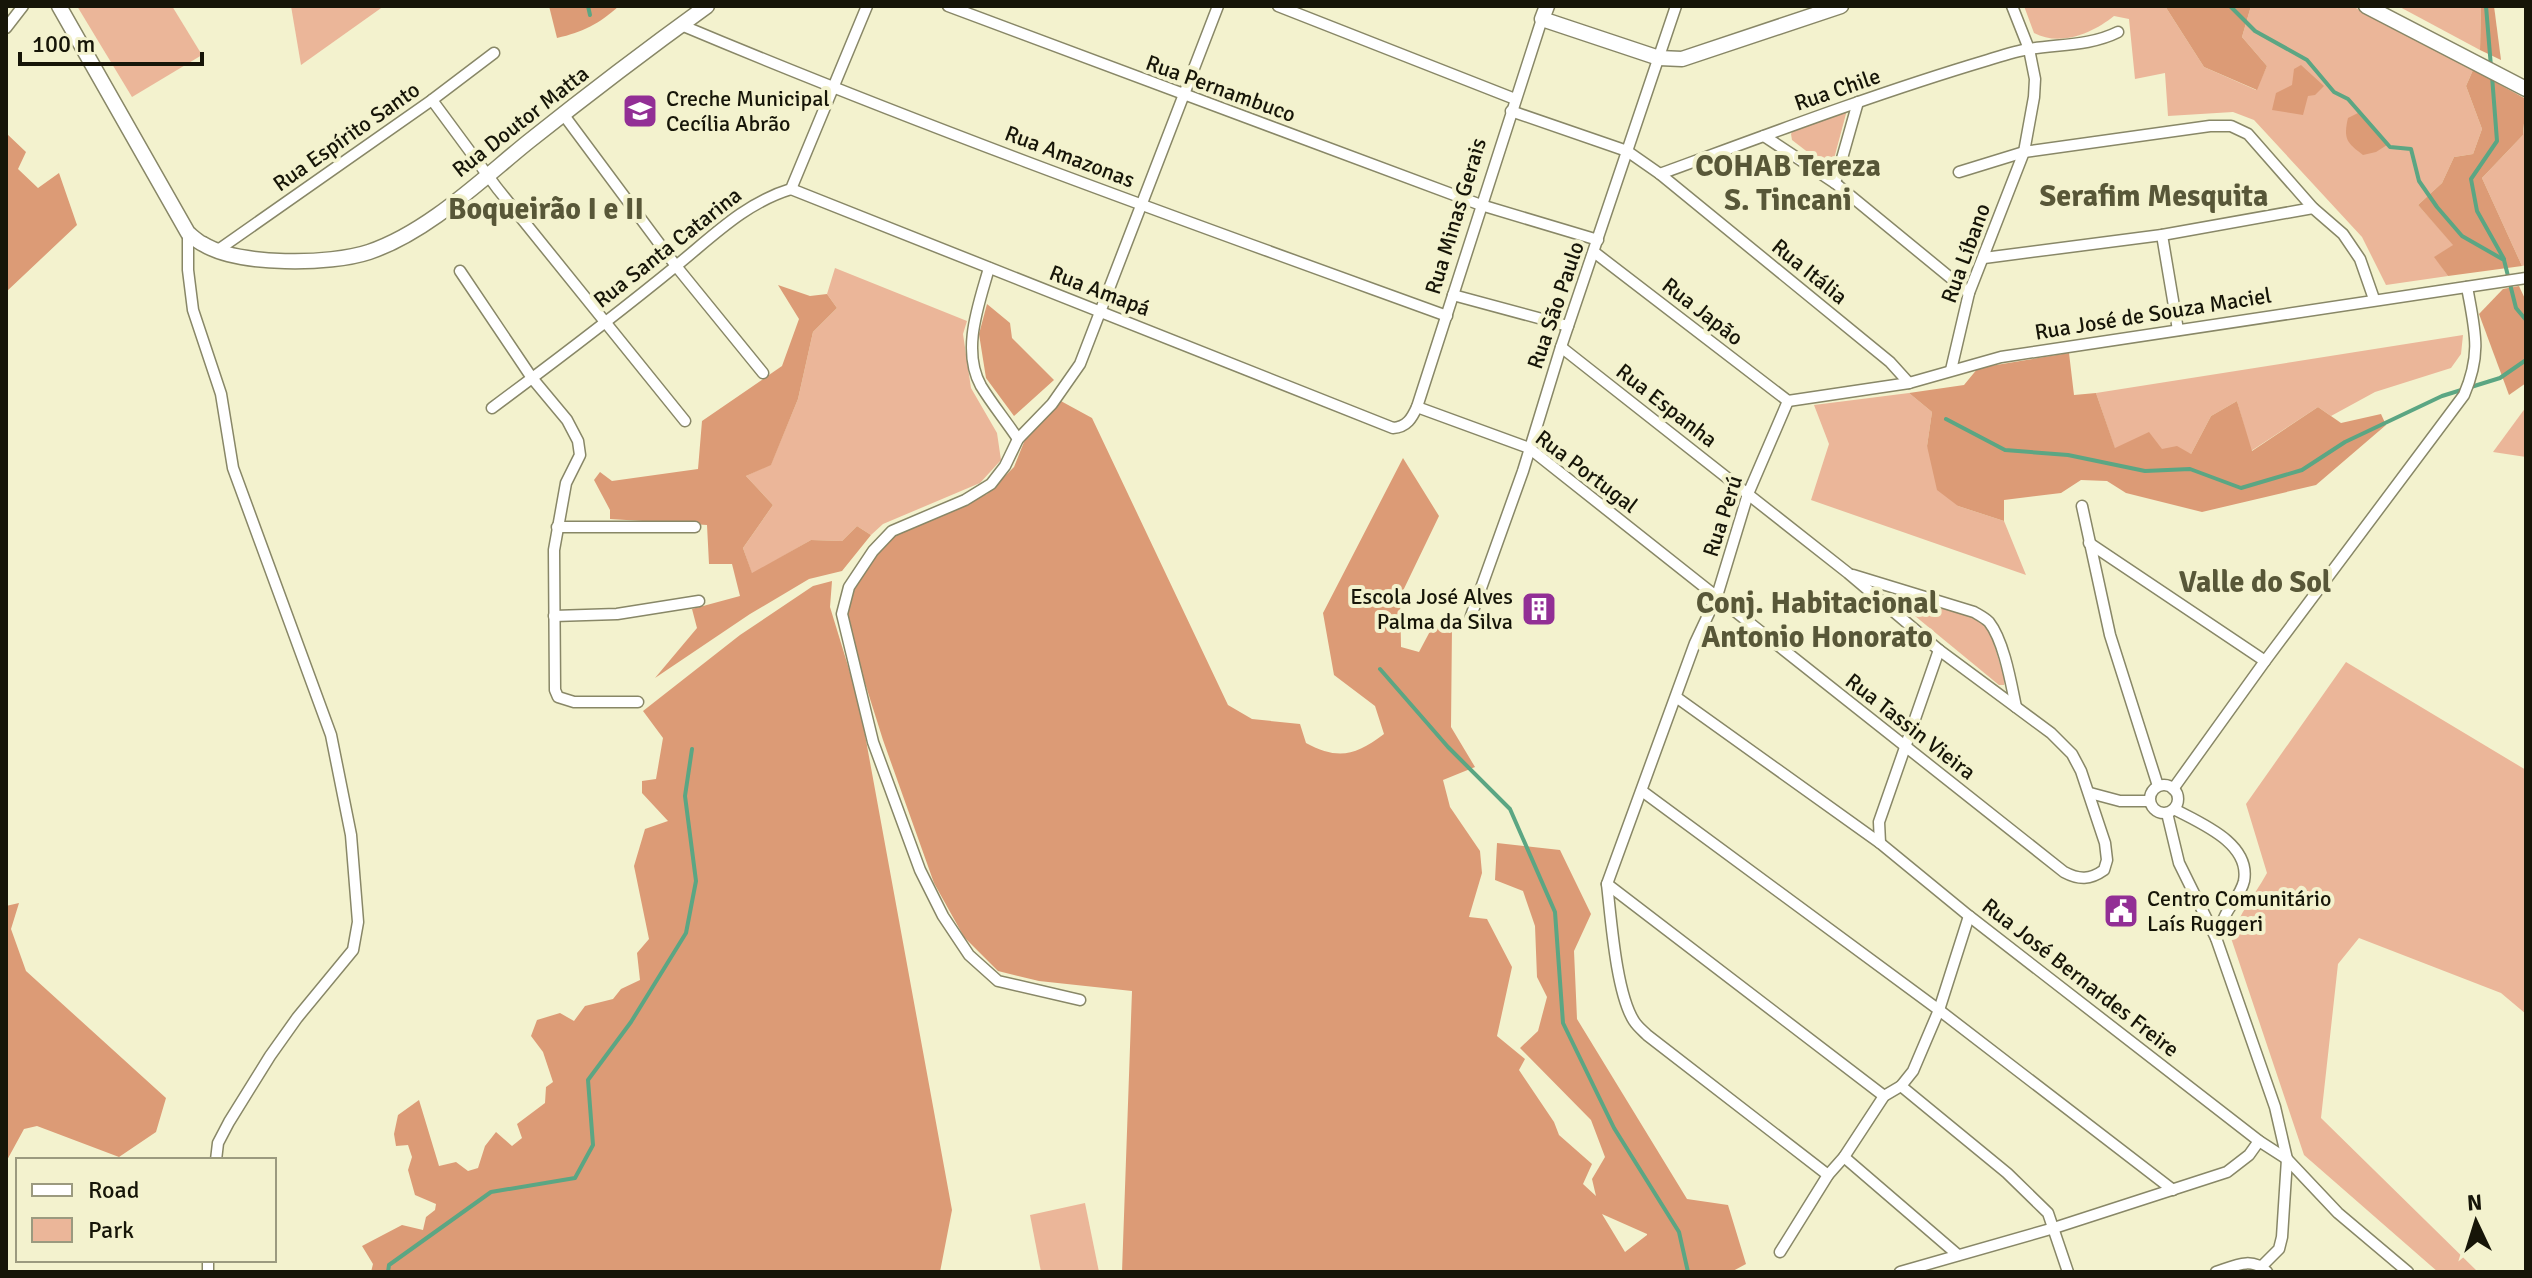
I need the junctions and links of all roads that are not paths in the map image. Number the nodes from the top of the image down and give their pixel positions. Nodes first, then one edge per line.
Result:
1 (23, 6) edge
2 (59, 6) edge
3 (707, 6) edge
4 (867, 6) edge
5 (948, 6) edge
6 (1218, 6) edge
7 (1278, 6) edge
8 (1676, 6) edge
9 (1841, 6) edge
10 (2012, 6) edge
11 (2366, 6) edge
12 (1545, 13) edge
13 (681, 25) junction
14 (6, 28) edge
15 (2118, 32) dead end
16 (2029, 49) junction
17 (494, 53) dead end
18 (1659, 58) junction
19 (834, 88) junction
20 (2526, 89) edge
21 (1185, 96) junction
22 (1515, 99) junction
23 (432, 100) junction
24 (1858, 102) junction
25 (1511, 111) junction
26 (563, 114) junction
27 (1764, 136) junction
28 (1627, 151) junction
29 (2024, 152) junction
30 (1959, 172) dead end
31 (1660, 174) junction
32 (487, 175) junction
33 (1835, 183) junction
34 (791, 189) junction
35 (1143, 205) junction
36 (1481, 205) junction
37 (2313, 208) junction
38 (188, 233) junction
39 (2162, 235) junction
40 (1598, 240) junction
41 (218, 250) junction
42 (1594, 252) junction
43 (1984, 258) junction
44 (676, 266) junction
45 (989, 268) junction
46 (460, 271) dead end
47 (2526, 278) edge
48 (2467, 287) junction
49 (1969, 293) junction
50 (1453, 295) junction
51 (2374, 299) junction
52 (1102, 312) junction
53 (1447, 316) junction
54 (606, 321) junction
55 (1568, 326) junction
56 (2178, 330) junction
57 (1561, 347) junction
58 (1951, 370) junction
59 (763, 373) dead end
60 (532, 378) junction
61 (1909, 383) junction
62 (1788, 401) junction
63 (1417, 407) junction
64 (492, 408) dead end
65 (685, 421) dead end
66 (1018, 439) junction
67 (1529, 448) junction
68 (1748, 494) junction
69 (2082, 506) dead end
70 (557, 527) junction
71 (695, 527) dead end
72 (2089, 543) junction
73 (1848, 573) junction
74 (1717, 596) junction
75 (699, 601) dead end
76 (554, 616) junction
77 (1471, 616) dead end
78 (1939, 650) junction
79 (2265, 661) junction
80 (1676, 697) junction
81 (638, 702) dead end
82 (2016, 707) junction
83 (1905, 747) junction
84 (2158, 786) junction
85 (2173, 789) junction
86 (1642, 791) junction
87 (2090, 793) junction
88 (2149, 801) junction
89 (2171, 811) junction
90 (1880, 843) junction
91 (2085, 879) joint
92 (1607, 884) junction
93 (1969, 916) junction
94 (2216, 938) junction
95 (1080, 1000) dead end
96 (1939, 1010) junction
97 (1901, 1086) junction
98 (1884, 1096) junction
99 (2259, 1141) junction
100 (1844, 1157) junction
101 (216, 1158) edge
102 (2287, 1159) junction
103 (1828, 1175) junction
104 (2173, 1190) junction
105 (2054, 1228) junction
106 (1780, 1252) dead end
107 (1958, 1255) junction
108 (2261, 1267) edge
109 (1900, 1272) edge
110 (2068, 1272) edge
111 (2216, 1272) edge
112 (2408, 1272) edge

1 - 14 street
2 - 38 street
3 - 13 street, Rua Doutor Matta
4 - 19 street
5 - 21 street, Rua Pernambuco
6 - 21 street
7 - 22 street
8 - 18 street, Rua São Paulo
9 - 18 street
10 - 16 street, Rua Líbano
11 - 20 street
12 - 18 street
12 - 22 street, Rua Minas Gerais
13 - 19 street, Rua Amazonas
13 - 26 street, Rua Doutor Matta
15 - 16 street, Rua Chile
16 - 24 street, Rua Chile
16 - 29 street, Rua Líbano
17 - 23 street, Rua Espírito Santo
18 - 28 street, Rua São Paulo
19 - 34 street
19 - 35 street, Rua Amazonas
21 - 35 street
21 - 36 street, Rua Pernambuco
22 - 25 street, Rua Minas Gerais
23 - 32 street
23 - 41 street, Rua Espírito Santo
24 - 27 street, Rua Chile
24 - 33 street
25 - 28 street, Rua Itália
25 - 36 street, Rua Minas Gerais
26 - 32 street, Rua Doutor Matta
26 - 44 street
27 - 31 street, Rua Chile
27 - 33 street
28 - 31 street, Rua Itália
28 - 40 street, Rua São Paulo
29 - 30 street
29 - 37 street
29 - 43 street, Rua Líbano
31 - 61 street, Rua Itália
32 - 41 street, Rua Doutor Matta
32 - 54 street
33 - 49 street
34 - 44 street, Rua Santa Catarina
34 - 45 street, Rua Amapá
35 - 52 street
35 - 53 street, Rua Amazonas
36 - 40 street
36 - 50 street, Rua Minas Gerais
37 - 39 street
37 - 51 street
38 - 41 street, Rua Doutor Matta
38 - 101 street
39 - 43 street
39 - 56 street
40 - 42 street, Rua São Paulo
42 - 55 street, Rua São Paulo
42 - 62 street, Rua Japão
43 - 49 street, Rua Líbano
44 - 54 street, Rua Santa Catarina
44 - 59 street
45 - 52 street, Rua Amapá
45 - 66 street
46 - 60 street
47 - 48 street, Rua José de Souza Maciel
48 - 51 street, Rua José de Souza Maciel
48 - 79 street
49 - 58 street, Rua Líbano
50 - 53 street, Rua Minas Gerais
50 - 55 street
51 - 56 street, Rua José de Souza Maciel
52 - 63 street, Rua Amapá
52 - 66 street
53 - 63 street, Rua Minas Gerais
54 - 60 street, Rua Santa Catarina
54 - 65 street
55 - 57 street, Rua São Paulo
56 - 58 street, Rua José de Souza Maciel
57 - 67 street, Rua São Paulo
57 - 68 street, Rua Espanha
58 - 61 street, Rua José de Souza Maciel
60 - 64 street, Rua Santa Catarina
60 - 70 street
61 - 62 street, Rua José de Souza Maciel
62 - 68 street, Rua Perú
63 - 67 street, Rua Portugal
66 - 95 street
67 - 74 street, Rua Portugal
67 - 77 street, Rua São Paulo
68 - 73 street, Rua Espanha
68 - 74 street, Rua Perú
69 - 72 street
70 - 71 street
70 - 76 street
72 - 79 street
72 - 84 street
73 - 78 street, Rua Espanha
73 - 82 street
74 - 80 street, Rua Perú
74 - 83 street, Rua Tassin Vieira
75 - 76 street
76 - 81 street
78 - 82 street, Rua Espanha
78 - 83 street
79 - 85 street
80 - 86 street, Rua Perú
80 - 90 street, Rua José Bernardes Freire
82 - 87 street, Rua Espanha
83 - 90 street
83 - 91 street, Rua Tassin Vieira
84 - 85 street
84 - 88 street
85 - 89 street
86 - 92 street, Rua Perú
86 - 96 street
87 - 88 street
87 - 91 street, Rua Espanha
88 - 89 street
89 - 94 street
89 - 94 street
90 - 93 street, Rua José Bernardes Freire
92 - 98 street
92 - 103 street
93 - 96 street
93 - 99 street, Rua José Bernardes Freire
94 - 102 street
96 - 97 street
96 - 104 street
97 - 98 street
97 - 105 street
98 - 100 street
99 - 102 street, Rua José Bernardes Freire
99 - 104 street
100 - 103 street
100 - 107 street
102 - 108 street
102 - 112 street, Rua José Bernardes Freire
103 - 106 street
104 - 105 street
105 - 107 street
105 - 110 street
107 - 109 street
108 - 111 street

